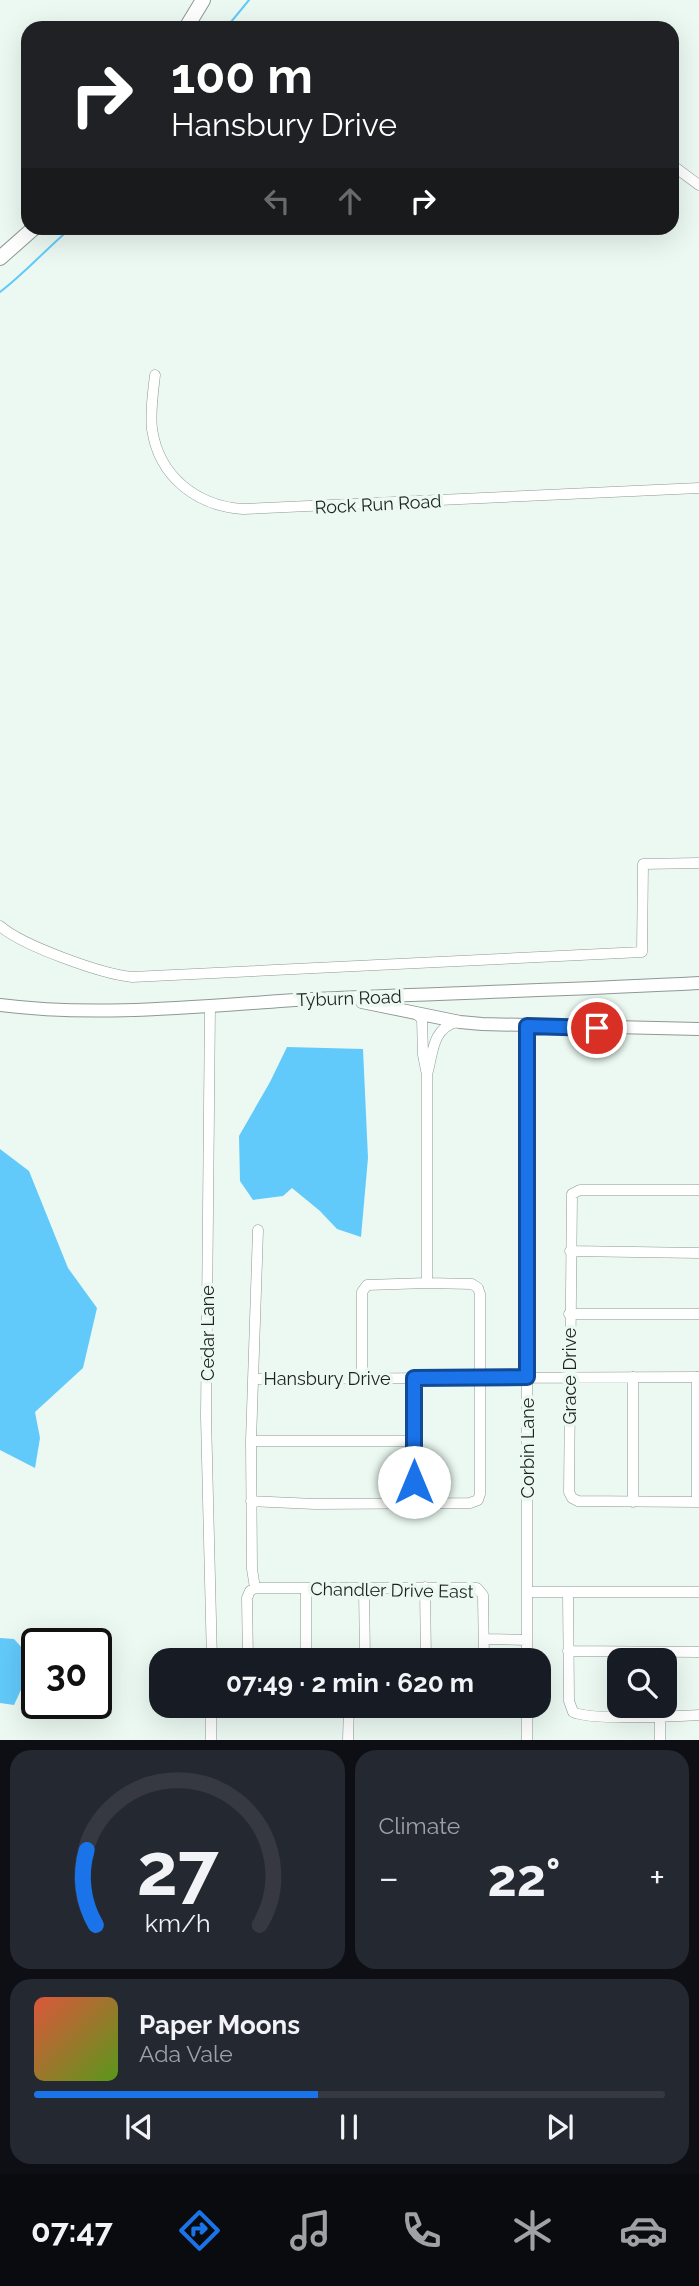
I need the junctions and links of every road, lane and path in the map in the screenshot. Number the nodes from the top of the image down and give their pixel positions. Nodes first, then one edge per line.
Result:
1 (204, 0) edge
2 (214, 0) edge
3 (190, 21) edge
4 (201, 21) edge
5 (679, 170) edge
6 (699, 185) edge
7 (21, 226) edge
8 (26, 235) edge
9 (0, 246) edge
10 (0, 258) edge
11 (155, 374) dead end
12 (699, 488) edge
13 (699, 863) edge
14 (0, 926) edge
15 (699, 983) edge
16 (341, 998) junction
17 (0, 1005) edge
18 (210, 1005) junction
19 (414, 1013) junction
20 (460, 1022) junction
21 (527, 1026) junction
22 (699, 1029) edge
23 (427, 1075) junction
24 (699, 1190) edge
25 (258, 1230) dead end
26 (570, 1251) junction
27 (699, 1253) edge
28 (427, 1283) junction
29 (569, 1314) junction
30 (699, 1314) edge
31 (480, 1377) junction
32 (527, 1377) junction
33 (569, 1377) junction
34 (633, 1377) junction
35 (698, 1377) edge
36 (362, 1378) junction
37 (414, 1378) junction
38 (253, 1379) junction
39 (251, 1441) junction
40 (414, 1441) junction
41 (251, 1501) junction
42 (633, 1502) junction
43 (698, 1502) edge
44 (414, 1503) junction
45 (425, 1587) junction
46 (255, 1588) junction
47 (306, 1588) junction
48 (364, 1588) junction
49 (527, 1592) junction
50 (568, 1592) junction
51 (699, 1592) edge
52 (485, 1639) junction
53 (527, 1640) junction
54 (212, 1648) edge
55 (248, 1648) edge
56 (306, 1648) edge
57 (365, 1648) edge
58 (426, 1648) edge
59 (485, 1648) edge
60 (527, 1648) edge
61 (568, 1651) junction
62 (699, 1651) edge
63 (607, 1715) edge
64 (699, 1715) edge
65 (677, 1716) edge
66 (211, 1718) edge
67 (349, 1718) edge
68 (527, 1718) edge
69 (660, 1718) edge
70 (211, 1740) edge
71 (348, 1740) edge
72 (527, 1740) edge
73 (660, 1740) edge

1 - 3 highway
2 - 4 highway
5 - 6 street
7 - 9 highway
8 - 10 highway
11 - 12 street, Rock Run Road
13 - 14 street
15 - 16 main road, Tyburn Road
16 - 18 main road, Tyburn Road
16 - 19 main road
17 - 18 main road, Tyburn Road
18 - 54 street, Cedar Lane
19 - 20 main road
19 - 23 street
20 - 21 main road
20 - 23 street
21 - 22 main road
21 - 32 street, Corbin Lane
23 - 28 street
24 - 26 street, Grace Drive
25 - 38 street
26 - 27 street
26 - 29 street, Grace Drive
28 - 31 street
28 - 36 street
29 - 30 street
29 - 33 street, Grace Drive
31 - 32 street, Hansbury Drive
31 - 37 street, Hansbury Drive
31 - 44 street
32 - 33 street, Hansbury Drive
32 - 49 street, Corbin Lane
33 - 34 street, Hansbury Drive
33 - 42 street, Grace Drive
34 - 35 street, Hansbury Drive
34 - 42 street
35 - 43 street
36 - 37 street, Hansbury Drive
36 - 38 street, Hansbury Drive
37 - 40 street
38 - 39 street
39 - 40 street
39 - 41 street
40 - 44 street
41 - 44 street
41 - 46 street
42 - 43 street
45 - 48 street, Chandler Drive East
45 - 52 street, Chandler Drive East
45 - 58 street
46 - 47 street, Chandler Drive East
46 - 55 street
47 - 48 street, Chandler Drive East
47 - 56 street
48 - 57 street
49 - 50 street
49 - 53 street, Corbin Lane
50 - 51 street
50 - 61 street
52 - 53 street
52 - 59 street
53 - 60 street, Corbin Lane
61 - 62 street
61 - 63 street
64 - 65 street
66 - 70 street
67 - 71 street
68 - 72 street
69 - 73 street

